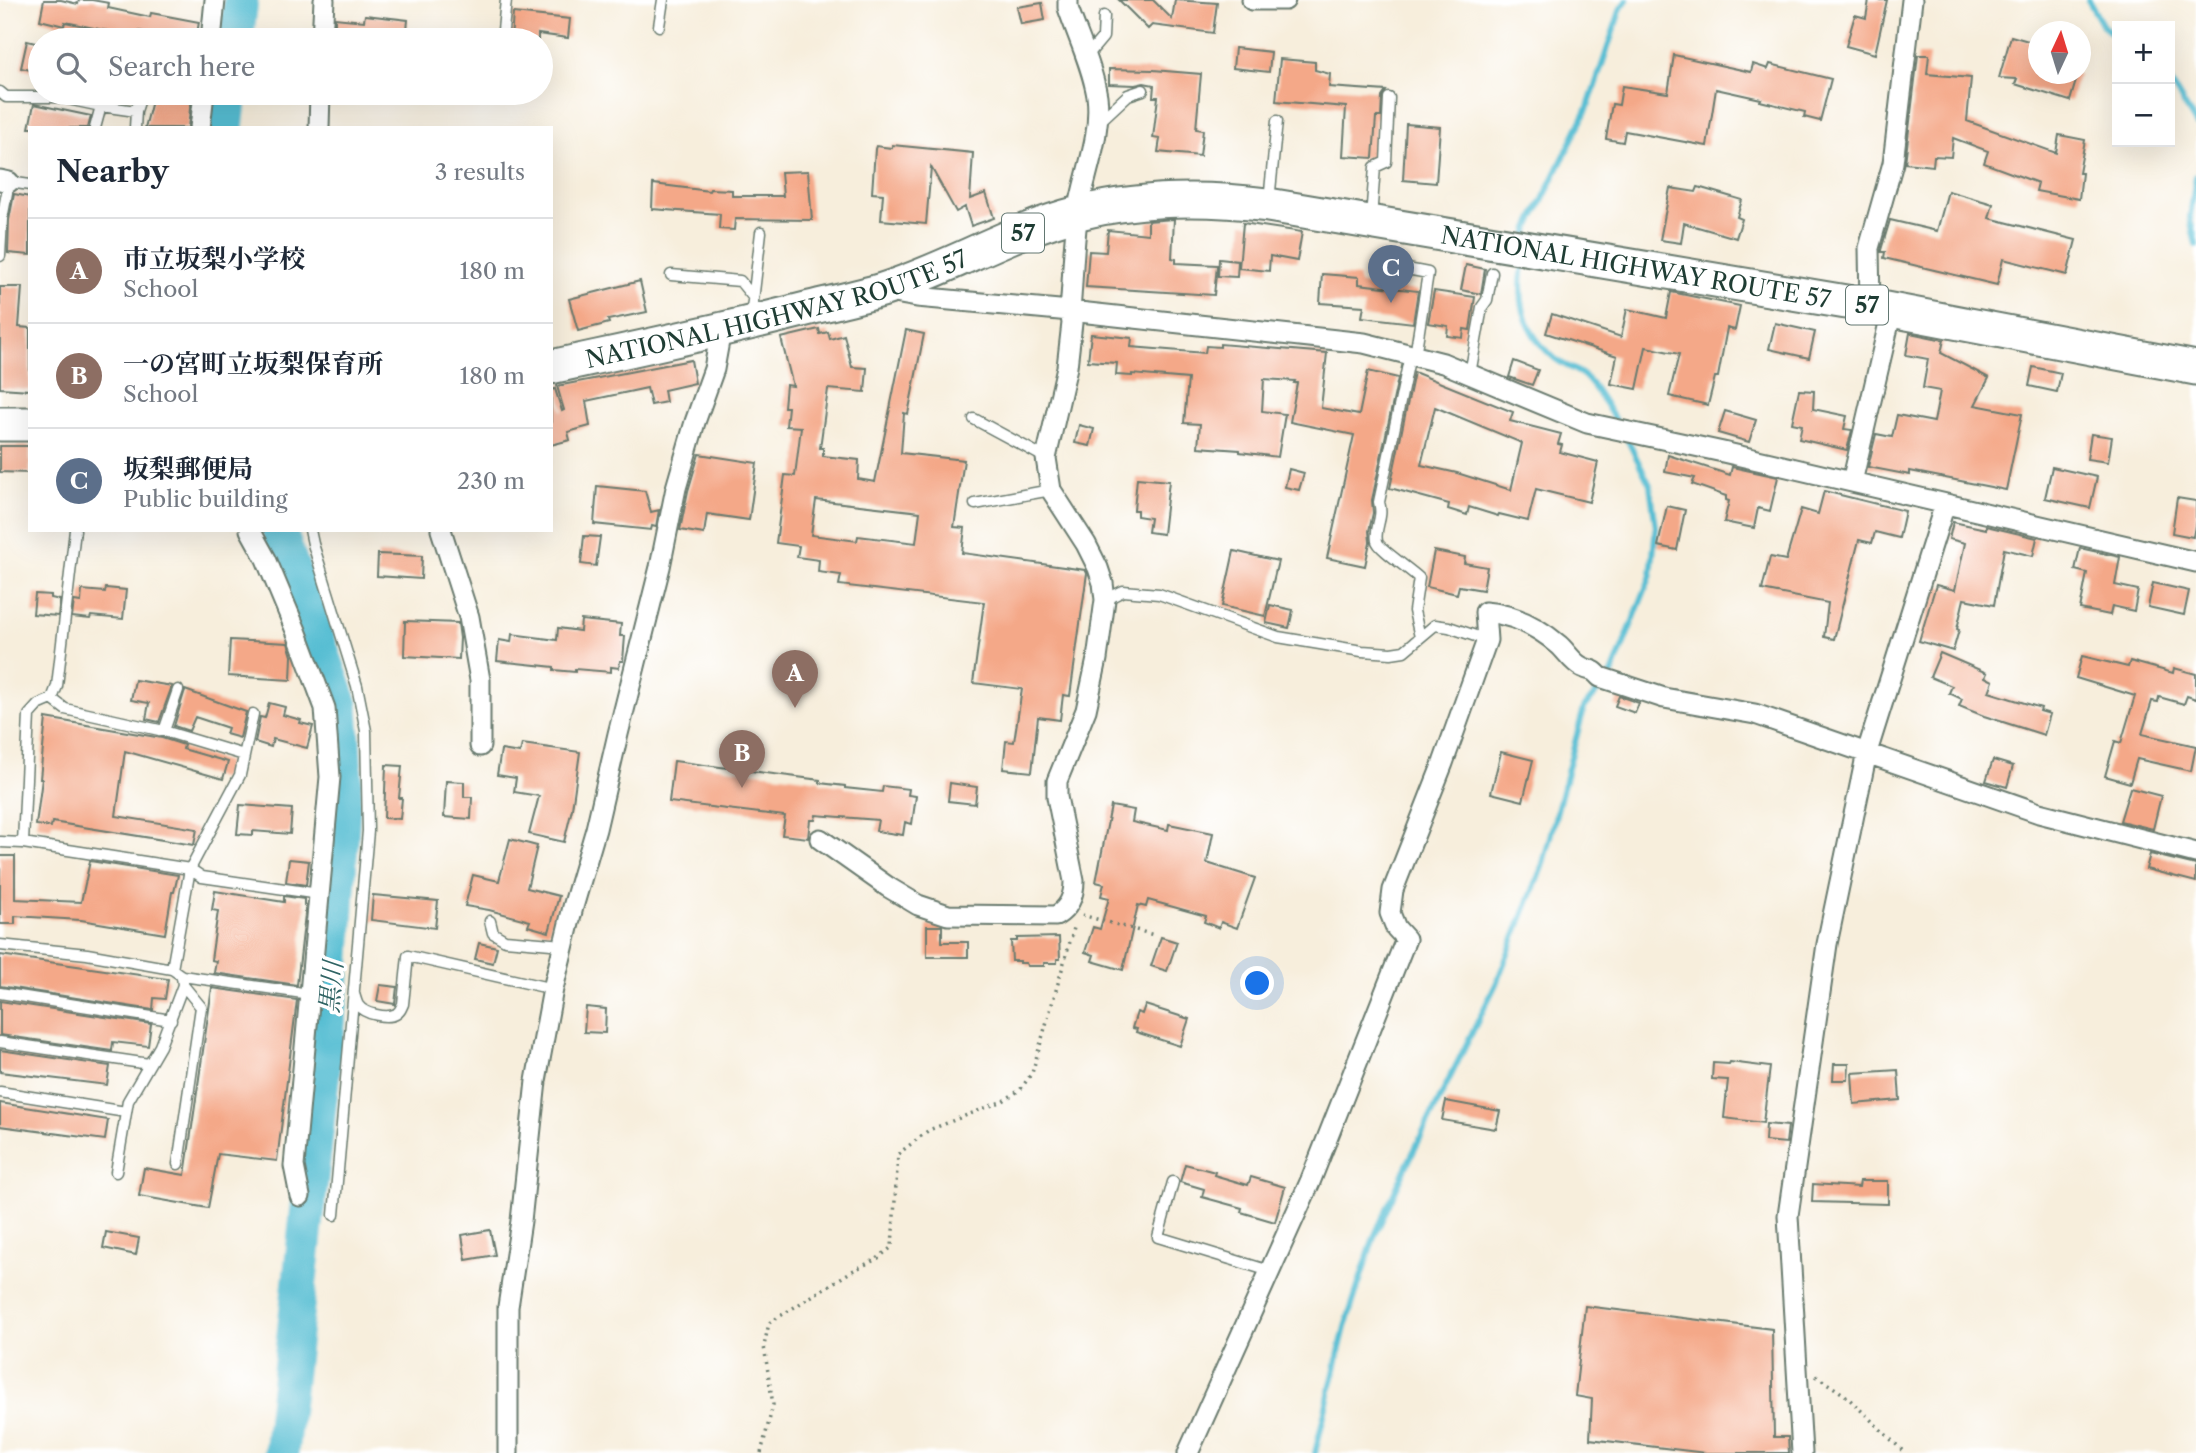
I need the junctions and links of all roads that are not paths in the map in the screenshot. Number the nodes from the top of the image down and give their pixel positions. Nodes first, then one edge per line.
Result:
1 (215, 0) edge
2 (324, 0) edge
3 (506, 0) edge
4 (663, 0) edge
5 (1068, 0) edge
6 (1252, 0) edge
7 (1282, 0) edge
8 (1912, 0) edge
9 (1104, 16) dead end
10 (659, 26) dead end
11 (212, 28) edge
12 (323, 28) edge
13 (503, 28) edge
14 (1087, 57) junction
15 (1143, 90) dead end
16 (0, 92) edge
17 (28, 96) edge
18 (1389, 98) dead end
19 (97, 105) edge
20 (138, 105) edge
21 (203, 105) edge
22 (320, 105) edge
23 (101, 106) junction
24 (136, 111) junction
25 (1277, 121) dead end
26 (1096, 125) junction
27 (96, 126) edge
28 (135, 126) edge
29 (200, 126) edge
30 (319, 126) edge
31 (4, 181) edge
32 (28, 186) edge
33 (1268, 205) junction
34 (1078, 213) junction
35 (1371, 222) junction
36 (761, 232) dead end
37 (0, 256) edge
38 (1512, 256) junction
39 (1381, 264) dead end
40 (671, 275) dead end
41 (880, 290) junction
42 (1881, 308) junction
43 (1070, 311) junction
44 (741, 317) junction
45 (1413, 356) junction
46 (553, 366) edge
47 (2196, 368) edge
48 (1470, 374) junction
49 (974, 419) dead end
50 (0, 424) edge
51 (28, 424) edge
52 (1046, 458) junction
53 (1852, 482) junction
54 (1051, 490) junction
55 (975, 504) dead end
56 (1945, 504) junction
57 (75, 532) edge
58 (251, 532) edge
59 (311, 532) edge
60 (442, 532) edge
61 (2196, 562) edge
62 (1104, 600) junction
63 (1420, 637) junction
64 (1487, 640) junction
65 (178, 690) dead end
66 (52, 699) junction
67 (253, 714) dead end
68 (164, 730) junction
69 (480, 746) dead end
70 (1867, 752) junction
71 (244, 755) junction
72 (820, 839) dead end
73 (0, 842) edge
74 (23, 843) junction
75 (2196, 853) edge
76 (190, 869) junction
77 (319, 894) junction
78 (490, 921) dead end
79 (0, 945) edge
80 (564, 945) junction
81 (172, 969) junction
82 (183, 981) junction
83 (352, 989) junction
84 (552, 989) junction
85 (0, 993) edge
86 (310, 994) junction
87 (171, 1020) junction
88 (0, 1042) edge
89 (149, 1064) junction
90 (0, 1092) edge
91 (126, 1112) junction
92 (178, 1164) dead end
93 (116, 1172) dead end
94 (1173, 1182) dead end
95 (300, 1196) dead end
96 (334, 1215) dead end
97 (1270, 1271) junction
98 (508, 1453) edge
99 (1188, 1453) edge
100 (1802, 1453) edge

1 - 11 street
2 - 12 street
3 - 13 lane
4 - 10 lane
5 - 14 street
6 - 7 street
8 - 42 street
9 - 14 lane
14 - 26 street
15 - 26 lane
16 - 17 lane
18 - 35 lane
19 - 23 lane
20 - 24 lane
21 - 29 street
22 - 30 street
23 - 24 lane
23 - 27 lane
24 - 28 lane
25 - 33 lane
26 - 34 street
31 - 32 lane
31 - 37 lane
33 - 34 highway, NATIONAL HIGHWAY ROUTE 57 / 57
33 - 35 highway, NATIONAL HIGHWAY ROUTE 57 / 57
34 - 41 highway, NATIONAL HIGHWAY ROUTE 57 / 57
34 - 43 street
35 - 38 highway, NATIONAL HIGHWAY ROUTE 57 / 57
36 - 44 lane
38 - 42 highway, NATIONAL HIGHWAY ROUTE 57 / 57
38 - 48 lane
39 - 45 lane
40 - 44 lane
41 - 43 street
41 - 44 highway, NATIONAL HIGHWAY ROUTE 57 / 57
42 - 47 highway, NATIONAL HIGHWAY ROUTE 57 / 57
42 - 53 street
43 - 45 street
43 - 52 street
44 - 46 highway, NATIONAL HIGHWAY ROUTE 57 / 57
44 - 80 street
45 - 48 street
45 - 63 lane
48 - 53 street
49 - 52 lane
50 - 51 highway
52 - 54 street
53 - 56 street
54 - 55 lane
54 - 62 street
56 - 61 street
56 - 70 street
57 - 66 lane
58 - 77 street
59 - 83 lane
60 - 69 street
62 - 63 lane
62 - 72 street
63 - 64 lane
64 - 70 street
64 - 97 street
65 - 68 lane
66 - 68 lane
66 - 74 lane
67 - 71 lane
68 - 71 lane
70 - 75 street
70 - 100 street
71 - 76 lane
73 - 74 lane
74 - 76 lane
76 - 77 lane
76 - 81 lane
77 - 86 street
78 - 80 lane
79 - 81 lane
80 - 84 street
81 - 82 lane
82 - 86 lane
82 - 87 lane
82 - 92 lane
83 - 84 lane
83 - 96 lane
84 - 98 street
85 - 87 lane
86 - 95 street
87 - 89 lane
88 - 89 lane
89 - 91 lane
90 - 91 lane
91 - 93 lane
94 - 97 lane
97 - 99 street

